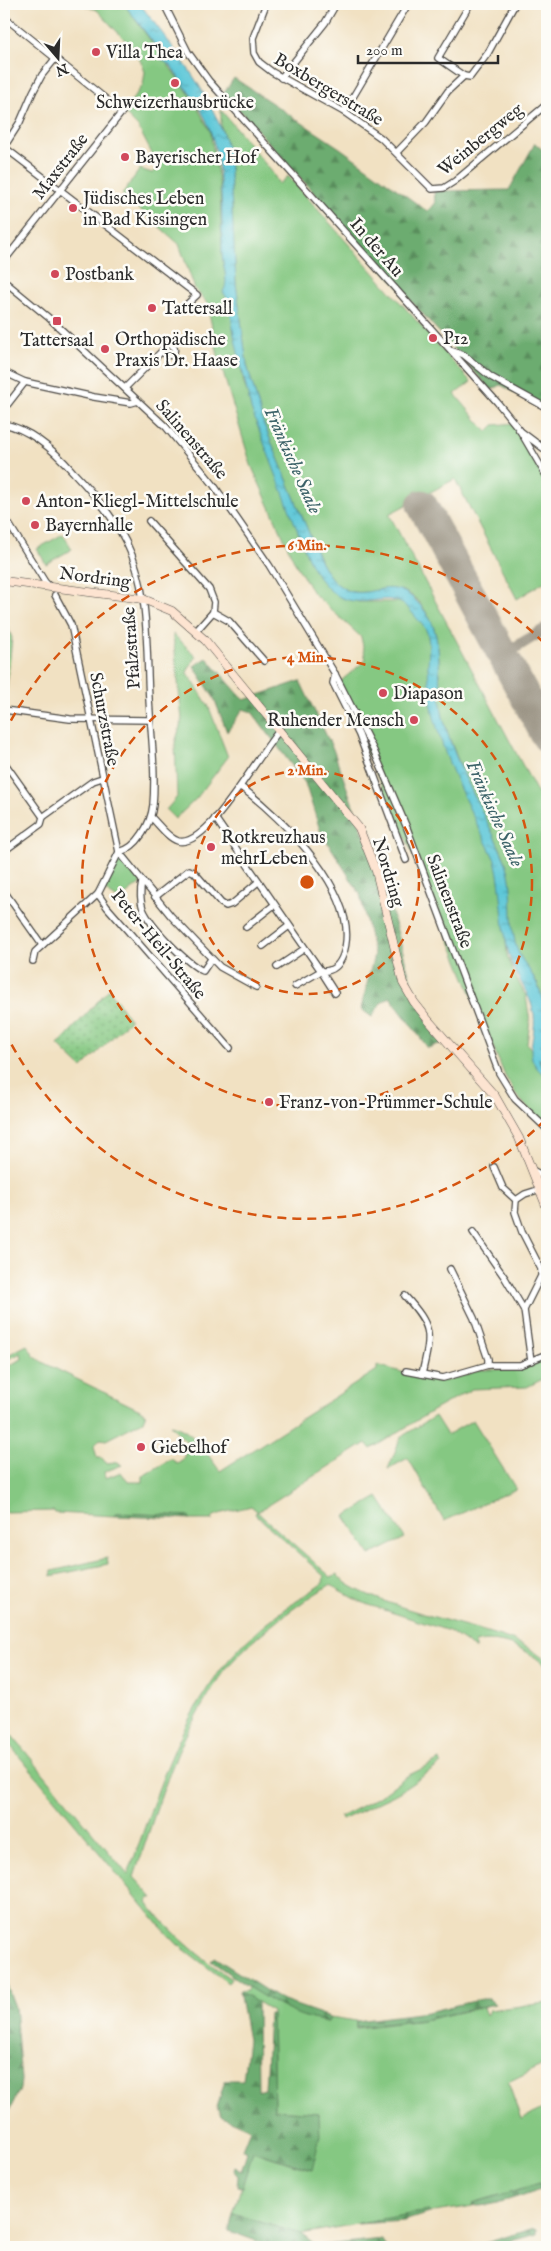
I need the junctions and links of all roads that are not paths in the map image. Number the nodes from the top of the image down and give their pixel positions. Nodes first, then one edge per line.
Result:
1 (164, 4) edge
2 (266, 4) edge
3 (336, 4) edge
4 (408, 4) edge
5 (470, 4) edge
6 (515, 4) edge
7 (4, 17) edge
8 (55, 59) junction
9 (464, 76) junction
10 (281, 78) junction
11 (547, 104) edge
12 (344, 112) junction
13 (4, 146) edge
14 (397, 152) junction
15 (428, 186) joint
16 (61, 189) junction
17 (4, 262) edge
18 (4, 281) edge
19 (186, 306) dead end
20 (163, 350) dead end
21 (451, 350) junction
22 (4, 372) edge
23 (25, 382) junction
24 (125, 388) junction
25 (138, 401) junction
26 (547, 408) edge
27 (4, 409) edge
28 (4, 424) edge
29 (519, 429) junction
30 (547, 451) edge
31 (547, 477) edge
32 (4, 516) edge
33 (149, 521) dead end
34 (4, 581) edge
35 (50, 587) junction
36 (55, 595) dead end
37 (143, 599) junction
38 (213, 612) junction
39 (197, 630) junction
40 (264, 661) dead end
41 (335, 674) junction
42 (4, 710) edge
43 (90, 718) junction
44 (150, 720) junction
45 (280, 730) junction
46 (4, 762) edge
47 (102, 778) junction
48 (241, 787) junction
49 (43, 817) junction
50 (152, 818) junction
51 (215, 818) junction
52 (4, 851) edge
53 (119, 852) junction
54 (406, 860) dead end
55 (142, 882) junction
56 (258, 882) junction
57 (4, 892) edge
58 (98, 894) junction
59 (155, 897) junction
60 (274, 905) junction
61 (289, 926) junction
62 (246, 927) dead end
63 (42, 945) junction
64 (262, 946) dead end
65 (304, 948) junction
66 (212, 959) junction
67 (33, 961) dead end
68 (277, 967) dead end
69 (321, 971) junction
70 (295, 986) dead end
71 (256, 987) dead end
72 (335, 993) dead end
73 (230, 1048) dead end
74 (547, 1129) edge
75 (494, 1167) dead end
76 (532, 1170) junction
77 (547, 1178) edge
78 (543, 1188) edge
79 (516, 1200) junction
80 (547, 1208) edge
81 (473, 1232) dead end
82 (450, 1269) dead end
83 (405, 1296) dead end
84 (524, 1310) junction
85 (547, 1354) edge
86 (531, 1361) junction
87 (488, 1365) junction
88 (406, 1371) dead end
89 (422, 1374) junction

1 - 21 street, In der Au
2 - 10 street, Boxbergerstraße
3 - 10 street
4 - 12 street
5 - 9 street
6 - 9 street
7 - 8 street
8 - 13 street
8 - 16 street, Maxstraße
9 - 14 street
10 - 12 street, Boxbergerstraße
11 - 15 street, Weinbergweg
12 - 14 street, Boxbergerstraße
13 - 16 street
14 - 15 street, Boxbergerstraße
16 - 17 street, Maxstraße
16 - 19 street
18 - 24 street, Salinenstraße
20 - 24 street
21 - 26 street
21 - 29 street, In der Au
22 - 23 street
23 - 25 street
23 - 27 street
24 - 25 street, Salinenstraße
25 - 41 street, Salinenstraße
28 - 37 street, Pfalzstraße
29 - 30 street
29 - 31 street, In der Au
32 - 35 street
33 - 38 street
34 - 35 main road, Nordring
35 - 37 main road, Nordring
36 - 43 street, Schurzstraße
37 - 39 main road, Nordring
37 - 44 street, Pfalzstraße
38 - 39 street
38 - 40 street
39 - 45 main road, Nordring
41 - 54 street, Salinenstraße
41 - 74 street, Salinenstraße
42 - 43 street
43 - 44 street
43 - 47 street, Schurzstraße
44 - 50 street, Pfalzstraße
45 - 48 street
45 - 76 main road, Nordring
46 - 49 street
47 - 49 street
47 - 53 street, Schurzstraße
48 - 51 street
48 - 69 street
49 - 52 street
50 - 51 street
50 - 53 street
51 - 56 street
53 - 55 street
53 - 58 street, Peter-Heil-Straße
55 - 59 street
55 - 66 street
56 - 59 street
56 - 60 street
57 - 63 street
58 - 63 street
58 - 73 street, Peter-Heil-Straße
59 - 66 street
60 - 61 street
60 - 62 street
61 - 64 street
61 - 65 street
63 - 67 street
65 - 68 street
65 - 69 street
66 - 71 street
69 - 70 street
69 - 72 street
75 - 79 street
76 - 77 street
76 - 78 main road, Nordring
78 - 79 street
78 - 80 main road, Nordring
79 - 84 street
81 - 84 street
82 - 87 street
83 - 89 street
84 - 86 street
85 - 86 street
86 - 87 street
87 - 89 street
88 - 89 street

